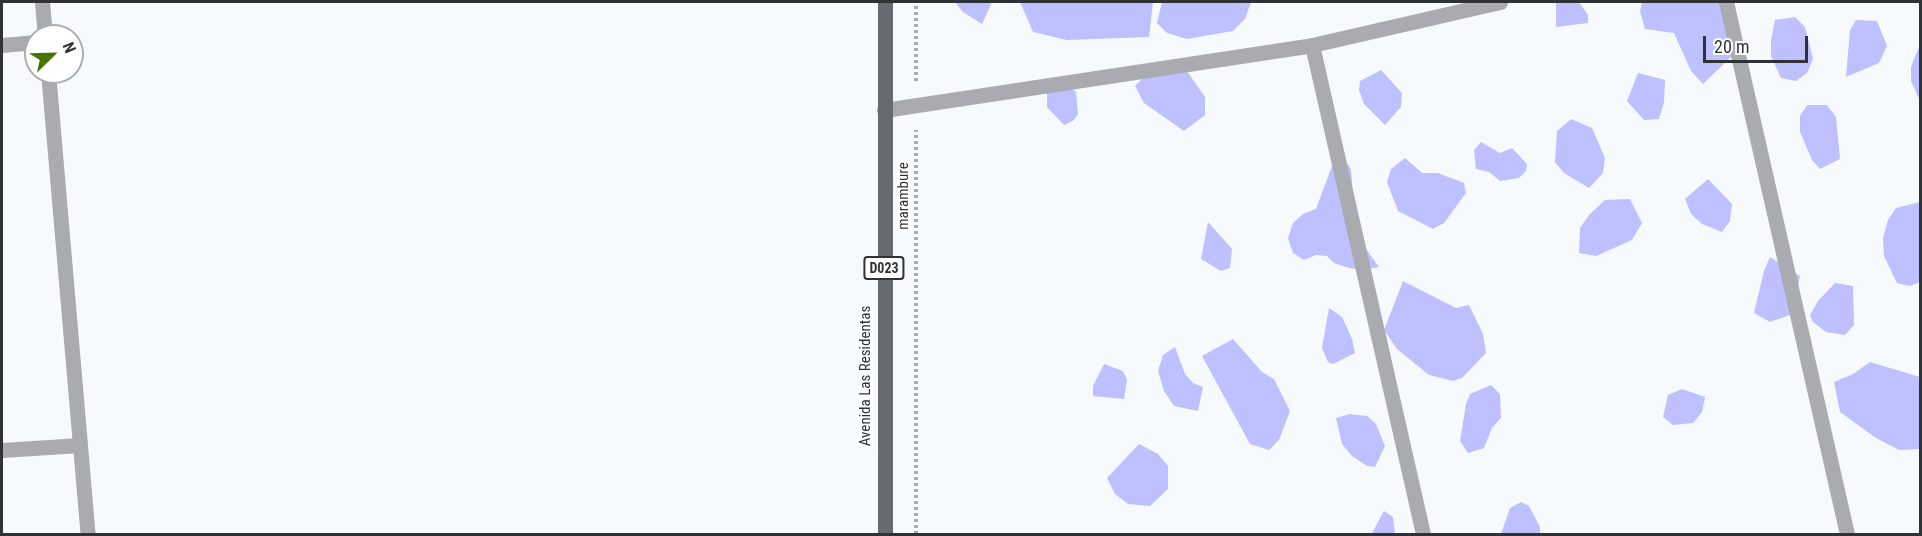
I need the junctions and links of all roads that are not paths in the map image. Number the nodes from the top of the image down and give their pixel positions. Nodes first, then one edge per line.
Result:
1 (42, 2) edge
2 (885, 2) edge
3 (1500, 2) edge
4 (1726, 2) edge
5 (44, 24) edge
6 (24, 43) edge
7 (2, 45) edge
8 (1312, 45) junction
9 (49, 84) edge
10 (884, 110) junction
11 (80, 445) junction
12 (2, 450) edge
13 (88, 534) edge
14 (885, 534) edge
15 (1424, 534) edge
16 (1847, 534) edge

1 - 5 street
2 - 10 main road, Avenida Las Residentas / D023
3 - 8 street
4 - 16 street
6 - 7 street
8 - 10 street
8 - 15 street
9 - 11 street
10 - 14 main road, Avenida Las Residentas / D023
11 - 12 street
11 - 13 street

